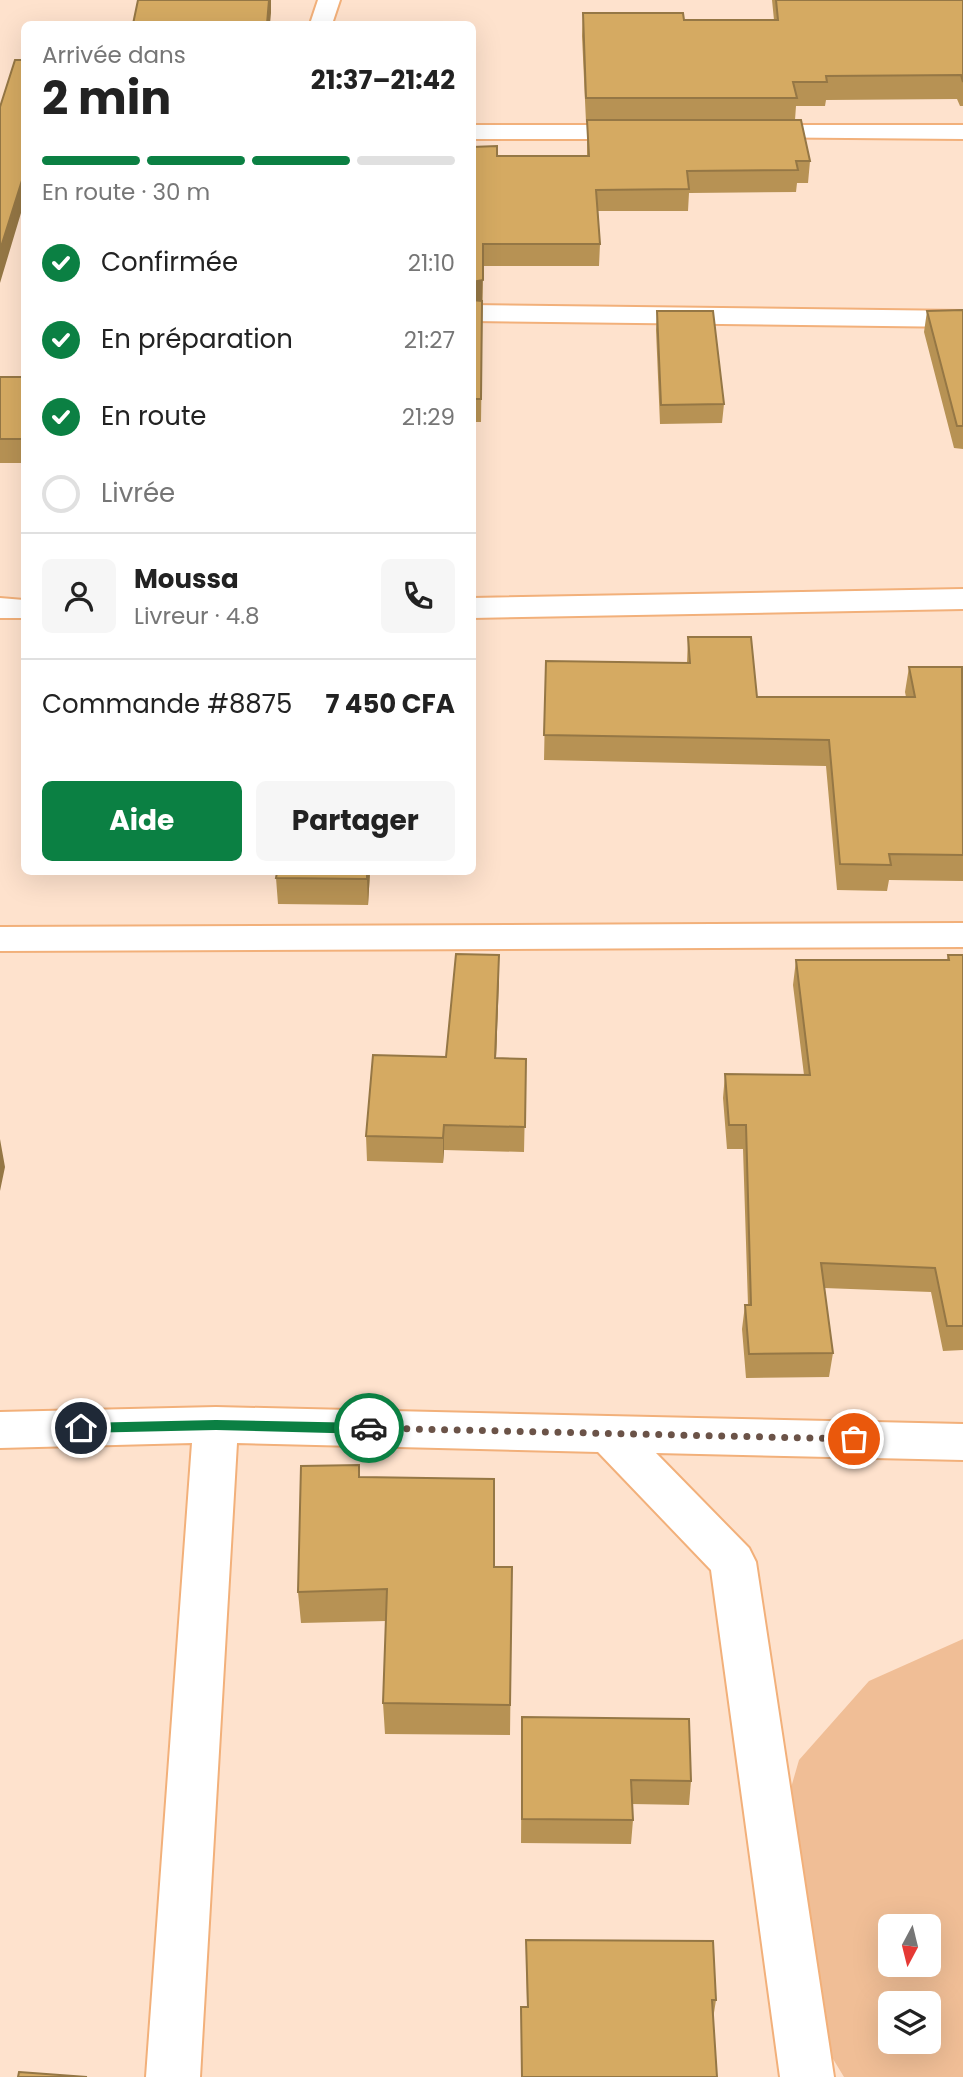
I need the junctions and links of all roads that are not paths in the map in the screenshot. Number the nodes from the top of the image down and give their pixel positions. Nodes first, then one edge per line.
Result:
1 (329, 0) edge
2 (322, 21) edge
3 (476, 132) edge
4 (663, 132) edge
5 (731, 132) edge
6 (963, 132) edge
7 (476, 313) edge
8 (963, 319) edge
9 (963, 599) edge
10 (0, 608) edge
11 (21, 608) edge
12 (476, 608) edge
13 (963, 935) edge
14 (0, 939) edge
15 (216, 1425) junction
16 (0, 1430) edge
17 (609, 1434) junction
18 (963, 1442) edge
19 (173, 2077) edge
20 (807, 2077) edge

1 - 2 street
3 - 4 street
5 - 6 street
7 - 8 street
9 - 12 street
10 - 11 street
13 - 14 street
15 - 16 street
15 - 17 street
15 - 19 street
17 - 18 street
17 - 20 street

